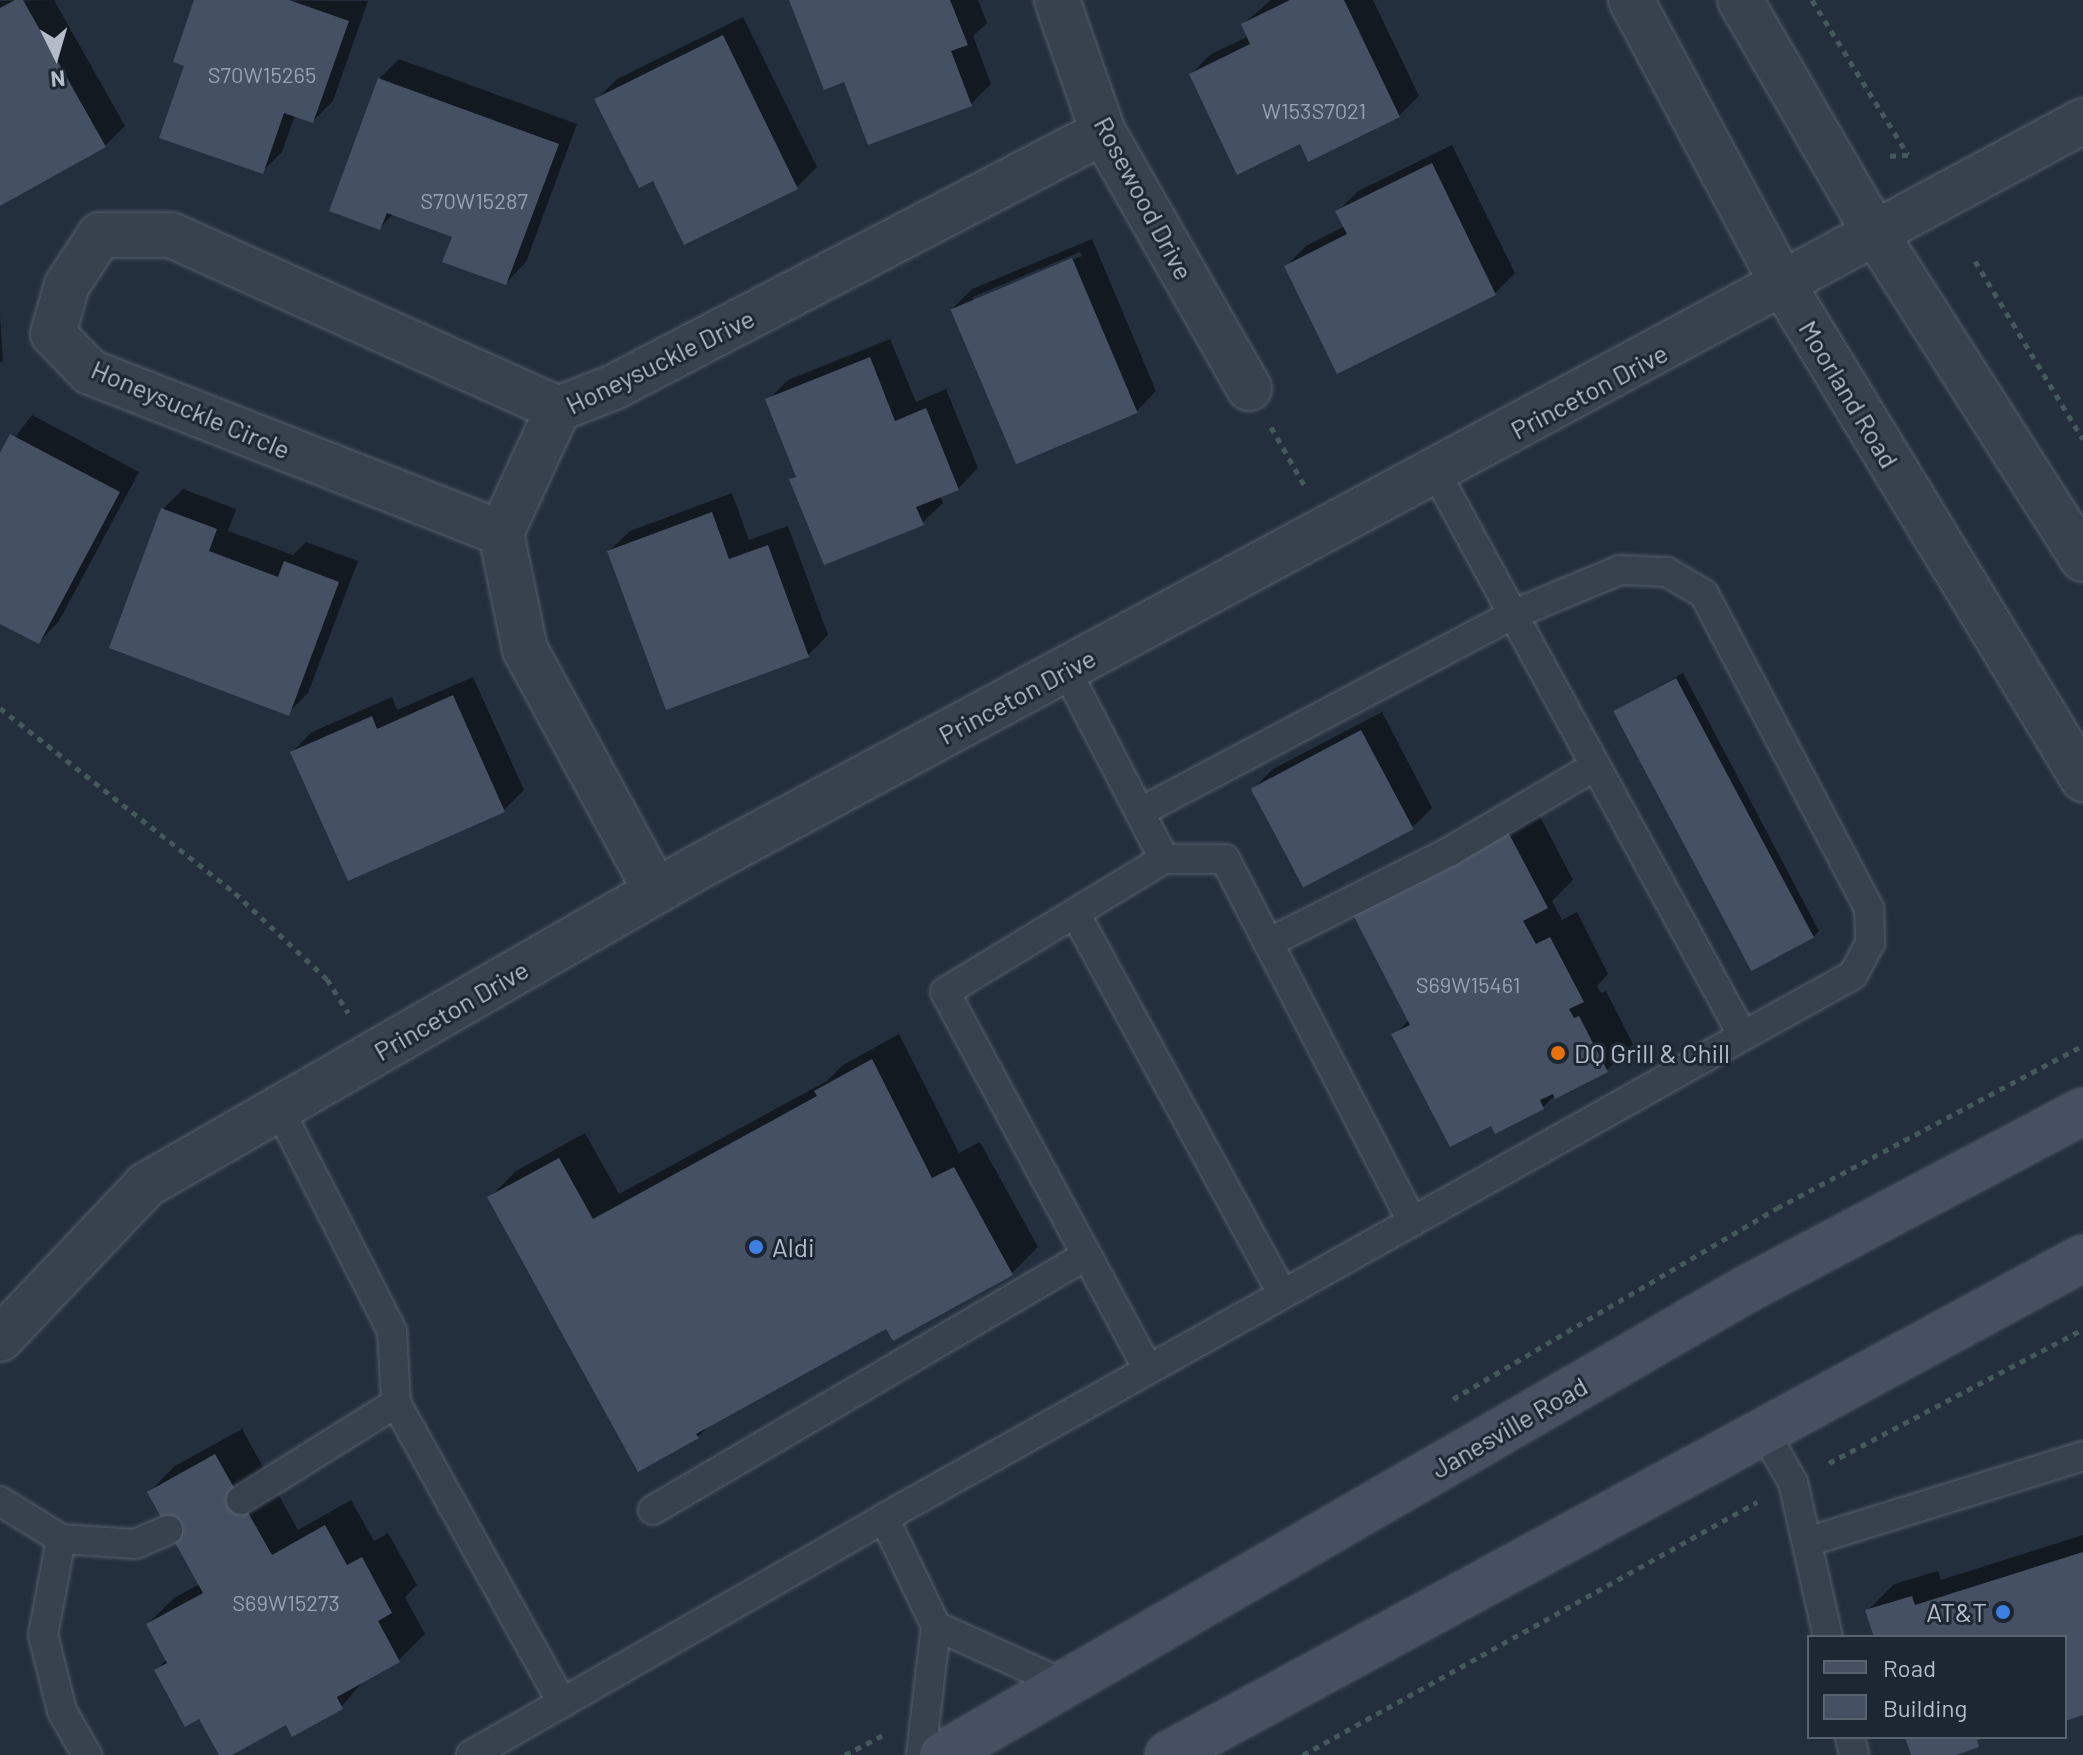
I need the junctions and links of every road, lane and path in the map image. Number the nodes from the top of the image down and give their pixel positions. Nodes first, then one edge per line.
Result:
1 (1057, 0) edge
2 (1631, 0) edge
3 (1740, 0) edge
4 (1812, 0) edge
5 (2083, 121) edge
6 (1103, 132) junction
7 (1908, 155) dead end
8 (1877, 236) junction
9 (1975, 261) dead end
10 (1784, 286) junction
11 (1249, 388) joint
12 (558, 409) junction
13 (2083, 439) edge
14 (1436, 473) junction
15 (1329, 530) junction
16 (501, 533) junction
17 (2083, 559) edge
18 (1512, 615) junction
19 (1066, 670) junction
20 (0, 708) edge
21 (1595, 766) junction
22 (2083, 779) edge
23 (1140, 812) junction
24 (1164, 859) junction
25 (656, 891) junction
26 (1076, 915) junction
27 (1268, 943) junction
28 (1743, 1036) junction
29 (373, 1055) junction
30 (279, 1109) junction
31 (2083, 1111) edge
32 (1411, 1220) junction
33 (1087, 1255) junction
34 (2083, 1258) edge
35 (1282, 1293) junction
36 (2083, 1329) edge
37 (0, 1339) edge
38 (1148, 1369) junction
39 (396, 1403) junction
40 (1764, 1432) junction
41 (2083, 1456) edge
42 (1793, 1482) junction
43 (241, 1500) dead end
44 (0, 1501) edge
45 (653, 1510) dead end
46 (884, 1518) junction
47 (168, 1530) dead end
48 (61, 1539) junction
49 (1807, 1542) junction
50 (936, 1626) junction
51 (1828, 1635) edge
52 (1066, 1685) junction
53 (562, 1703) junction
54 (87, 1755) edge
55 (471, 1755) edge
56 (921, 1755) edge
57 (942, 1755) edge
58 (1168, 1755) edge
59 (1303, 1755) edge

1 - 6 street, Rosewood Drive
2 - 10 street, Moorland Road
3 - 8 street
4 - 7 path
5 - 8 street, Princeton Drive
6 - 11 street, Rosewood Drive
6 - 12 street, Honeysuckle Drive
8 - 10 street, Princeton Drive
8 - 17 street
9 - 13 path
10 - 14 street, Princeton Drive
10 - 22 street, Moorland Road
11 - 15 path
12 - 16 street, Honeysuckle Drive
12 - 16 street, Honeysuckle Circle
14 - 15 street, Princeton Drive
14 - 18 lane
15 - 19 street, Princeton Drive
16 - 25 street
18 - 21 lane
18 - 23 lane
18 - 28 lane
19 - 23 lane
19 - 25 street, Princeton Drive
20 - 29 path
21 - 27 lane
21 - 28 lane
23 - 24 lane
24 - 26 lane
24 - 27 lane
25 - 29 street, Princeton Drive
26 - 33 lane
26 - 35 lane
27 - 32 lane
28 - 32 lane
29 - 30 street, Princeton Drive
30 - 37 street, Princeton Drive
30 - 39 lane
31 - 52 main road, Janesville Road
32 - 35 lane
33 - 38 lane
33 - 45 lane
34 - 40 main road
35 - 38 lane
36 - 42 path
38 - 46 lane
39 - 43 lane
39 - 53 lane
40 - 42 lane
40 - 58 main road
41 - 49 lane
42 - 49 lane
42 - 59 path
44 - 48 lane
46 - 50 lane
46 - 53 lane
47 - 48 lane
48 - 54 lane
49 - 51 lane
50 - 52 lane
50 - 56 lane
52 - 57 main road, Janesville Road
53 - 55 lane

